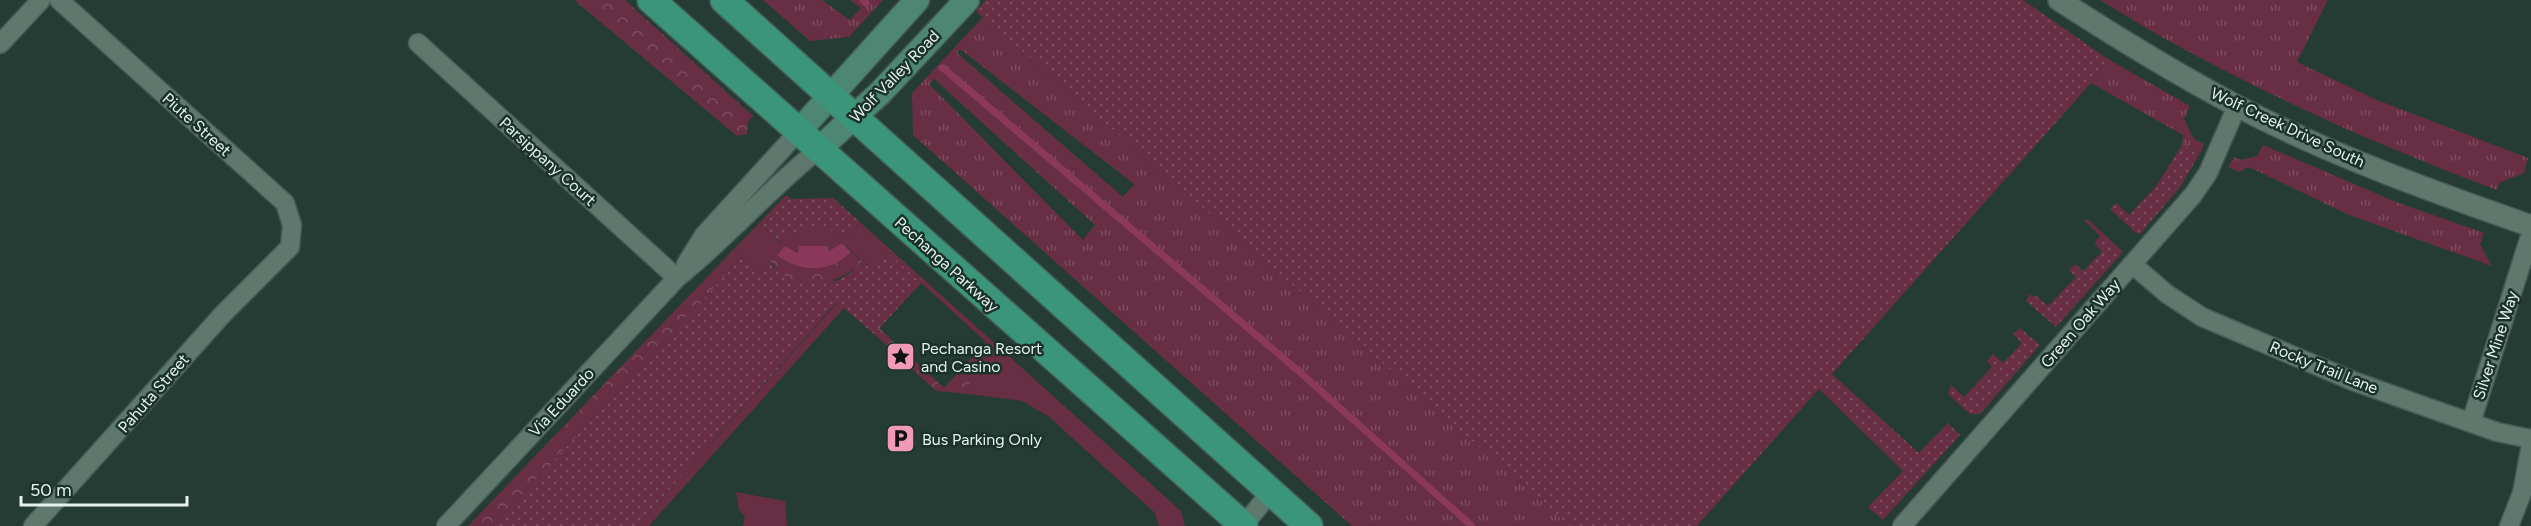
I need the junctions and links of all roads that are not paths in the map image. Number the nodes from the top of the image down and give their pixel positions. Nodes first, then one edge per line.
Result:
1 (41, 0) edge
2 (59, 0) edge
3 (651, 0) edge
4 (724, 0) edge
5 (916, 0) edge
6 (967, 0) edge
7 (2059, 0) edge
8 (418, 43) dead end
9 (0, 44) edge
10 (830, 96) junction
11 (2237, 106) junction
12 (855, 118) junction
13 (799, 131) junction
14 (819, 149) junction
15 (2531, 226) edge
16 (2531, 233) edge
17 (276, 263) joint
18 (2132, 264) junction
19 (677, 278) junction
20 (2470, 423) junction
21 (2531, 439) edge
22 (2531, 444) edge
23 (1270, 493) junction
24 (33, 526) edge
25 (446, 526) edge
26 (1243, 526) edge
27 (1309, 526) edge
28 (1902, 526) edge
29 (2509, 526) edge

1 - 9 street
2 - 17 street, Piute Street
3 - 13 main road, Pechanga Parkway
4 - 10 main road
5 - 10 main road, Wolf Valley Road
6 - 12 main road, Wolf Valley Road
7 - 11 street, Wolf Creek Drive South
8 - 19 street, Parsippany Court
10 - 12 main road
10 - 13 main road, Wolf Valley Road
11 - 15 street, Wolf Creek Drive South
11 - 18 street, Green Oak Way
12 - 14 main road, Wolf Valley Road
12 - 23 main road
13 - 14 main road, Pechanga Parkway
13 - 19 street, Via Eduardo
14 - 19 street, Via Eduardo
14 - 26 main road, Pechanga Parkway
16 - 20 street, Silver Mine Way
17 - 24 street, Pahuta Street
18 - 20 street, Rocky Trail Lane
18 - 28 street, Green Oak Way
19 - 25 street, Via Eduardo
20 - 21 street, Rocky Trail Lane
22 - 29 street
23 - 26 street
23 - 27 main road

